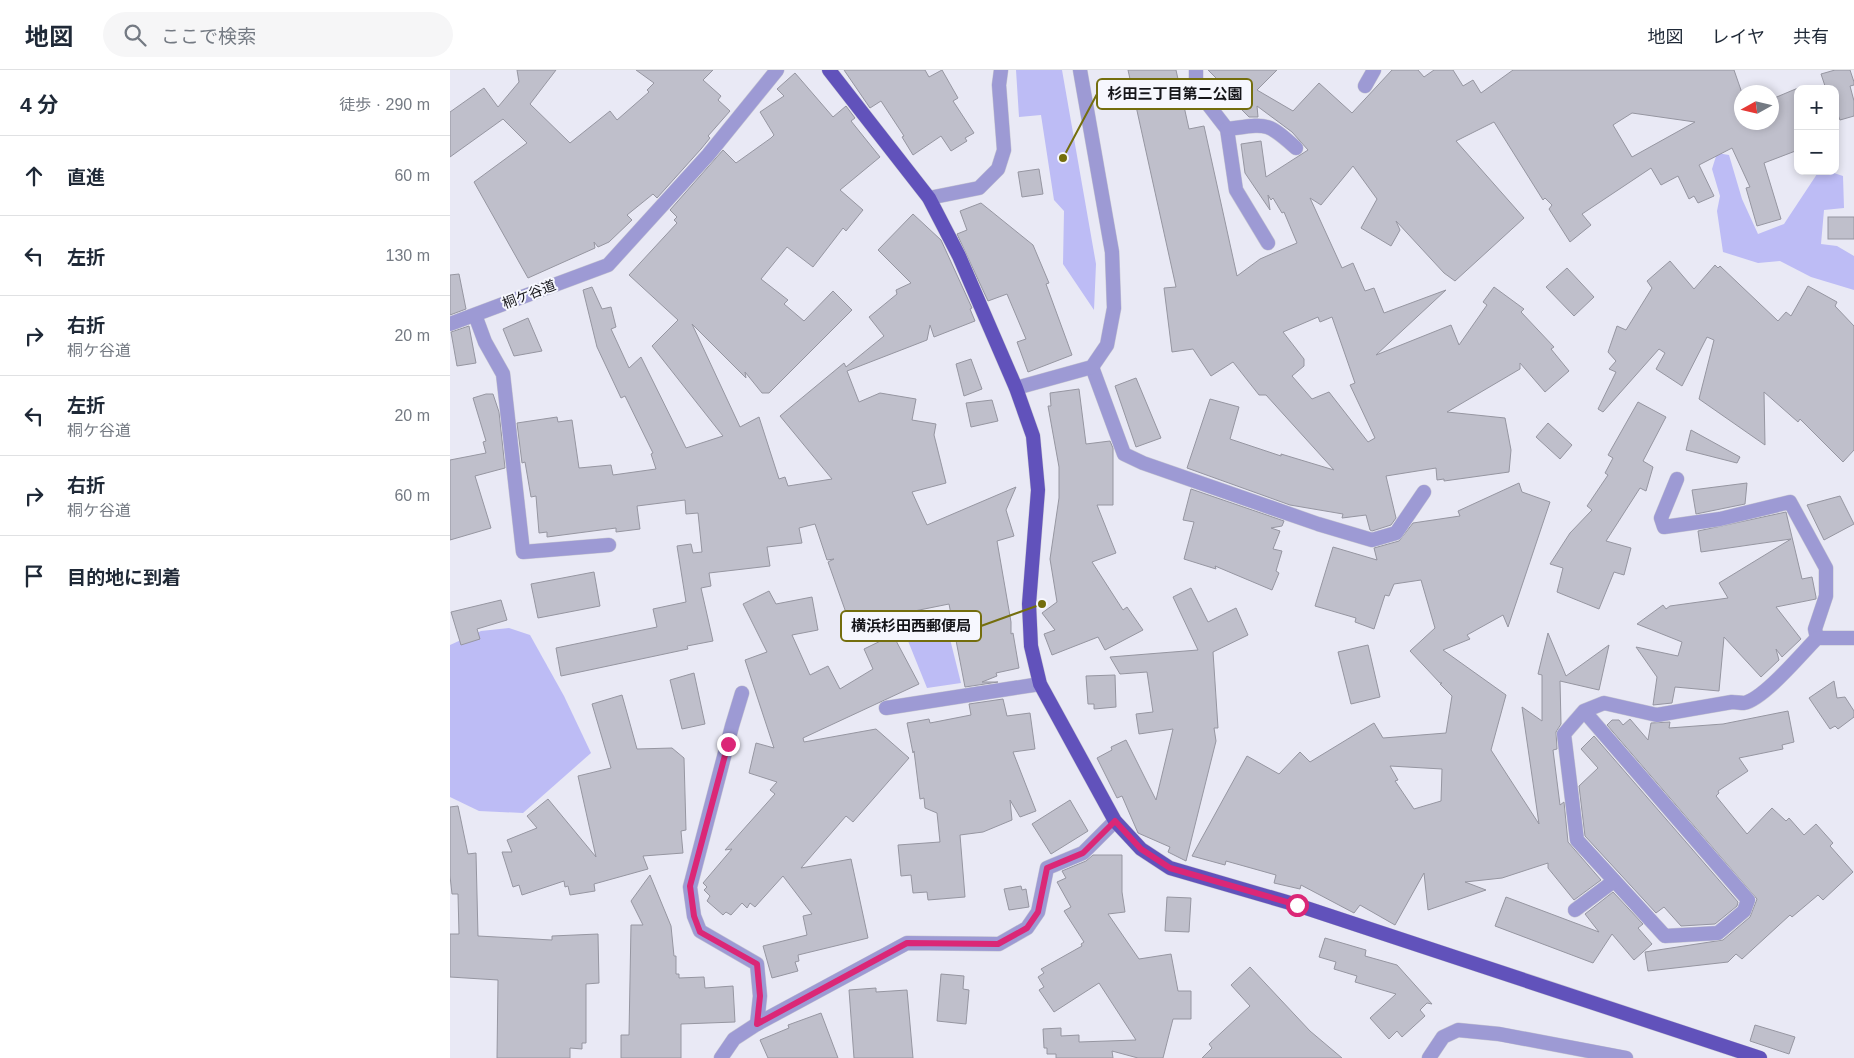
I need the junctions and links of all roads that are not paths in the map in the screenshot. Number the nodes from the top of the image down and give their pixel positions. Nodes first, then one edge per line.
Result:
1 (777, 70) edge
2 (829, 70) edge
3 (1001, 70) edge
4 (1080, 70) edge
5 (1196, 70) edge
6 (1374, 70) edge
7 (1365, 86) dead end
8 (1227, 129) junction
9 (1296, 148) dead end
10 (929, 198) junction
11 (1268, 244) dead end
12 (475, 315) junction
13 (450, 324) edge
14 (1092, 368) junction
15 (1016, 388) junction
16 (1677, 479) dead end
17 (1424, 492) dead end
18 (609, 545) dead end
19 (1817, 638) junction
20 (1854, 638) edge
21 (1040, 684) junction
22 (742, 693) dead end
23 (886, 708) dead end
24 (1584, 711) junction
25 (1115, 821) junction
26 (1614, 881) junction
27 (1576, 910) dead end
28 (757, 1024) junction
29 (721, 1058) edge
30 (1429, 1058) edge
31 (1626, 1058) edge
32 (1760, 1058) edge

1 - 12 street, 桐ケ谷道
2 - 10 main road
3 - 10 street
4 - 14 street
5 - 8 street
6 - 7 street
8 - 9 street
8 - 11 street
10 - 15 main road
12 - 13 street, 桐ケ谷道
12 - 18 street
14 - 15 street
14 - 17 street
15 - 21 main road
16 - 19 street
19 - 20 street
19 - 24 street
21 - 23 street
21 - 25 main road
22 - 28 street
24 - 26 street
24 - 26 street
25 - 28 street
25 - 32 main road
26 - 27 street
28 - 29 street
30 - 31 street

